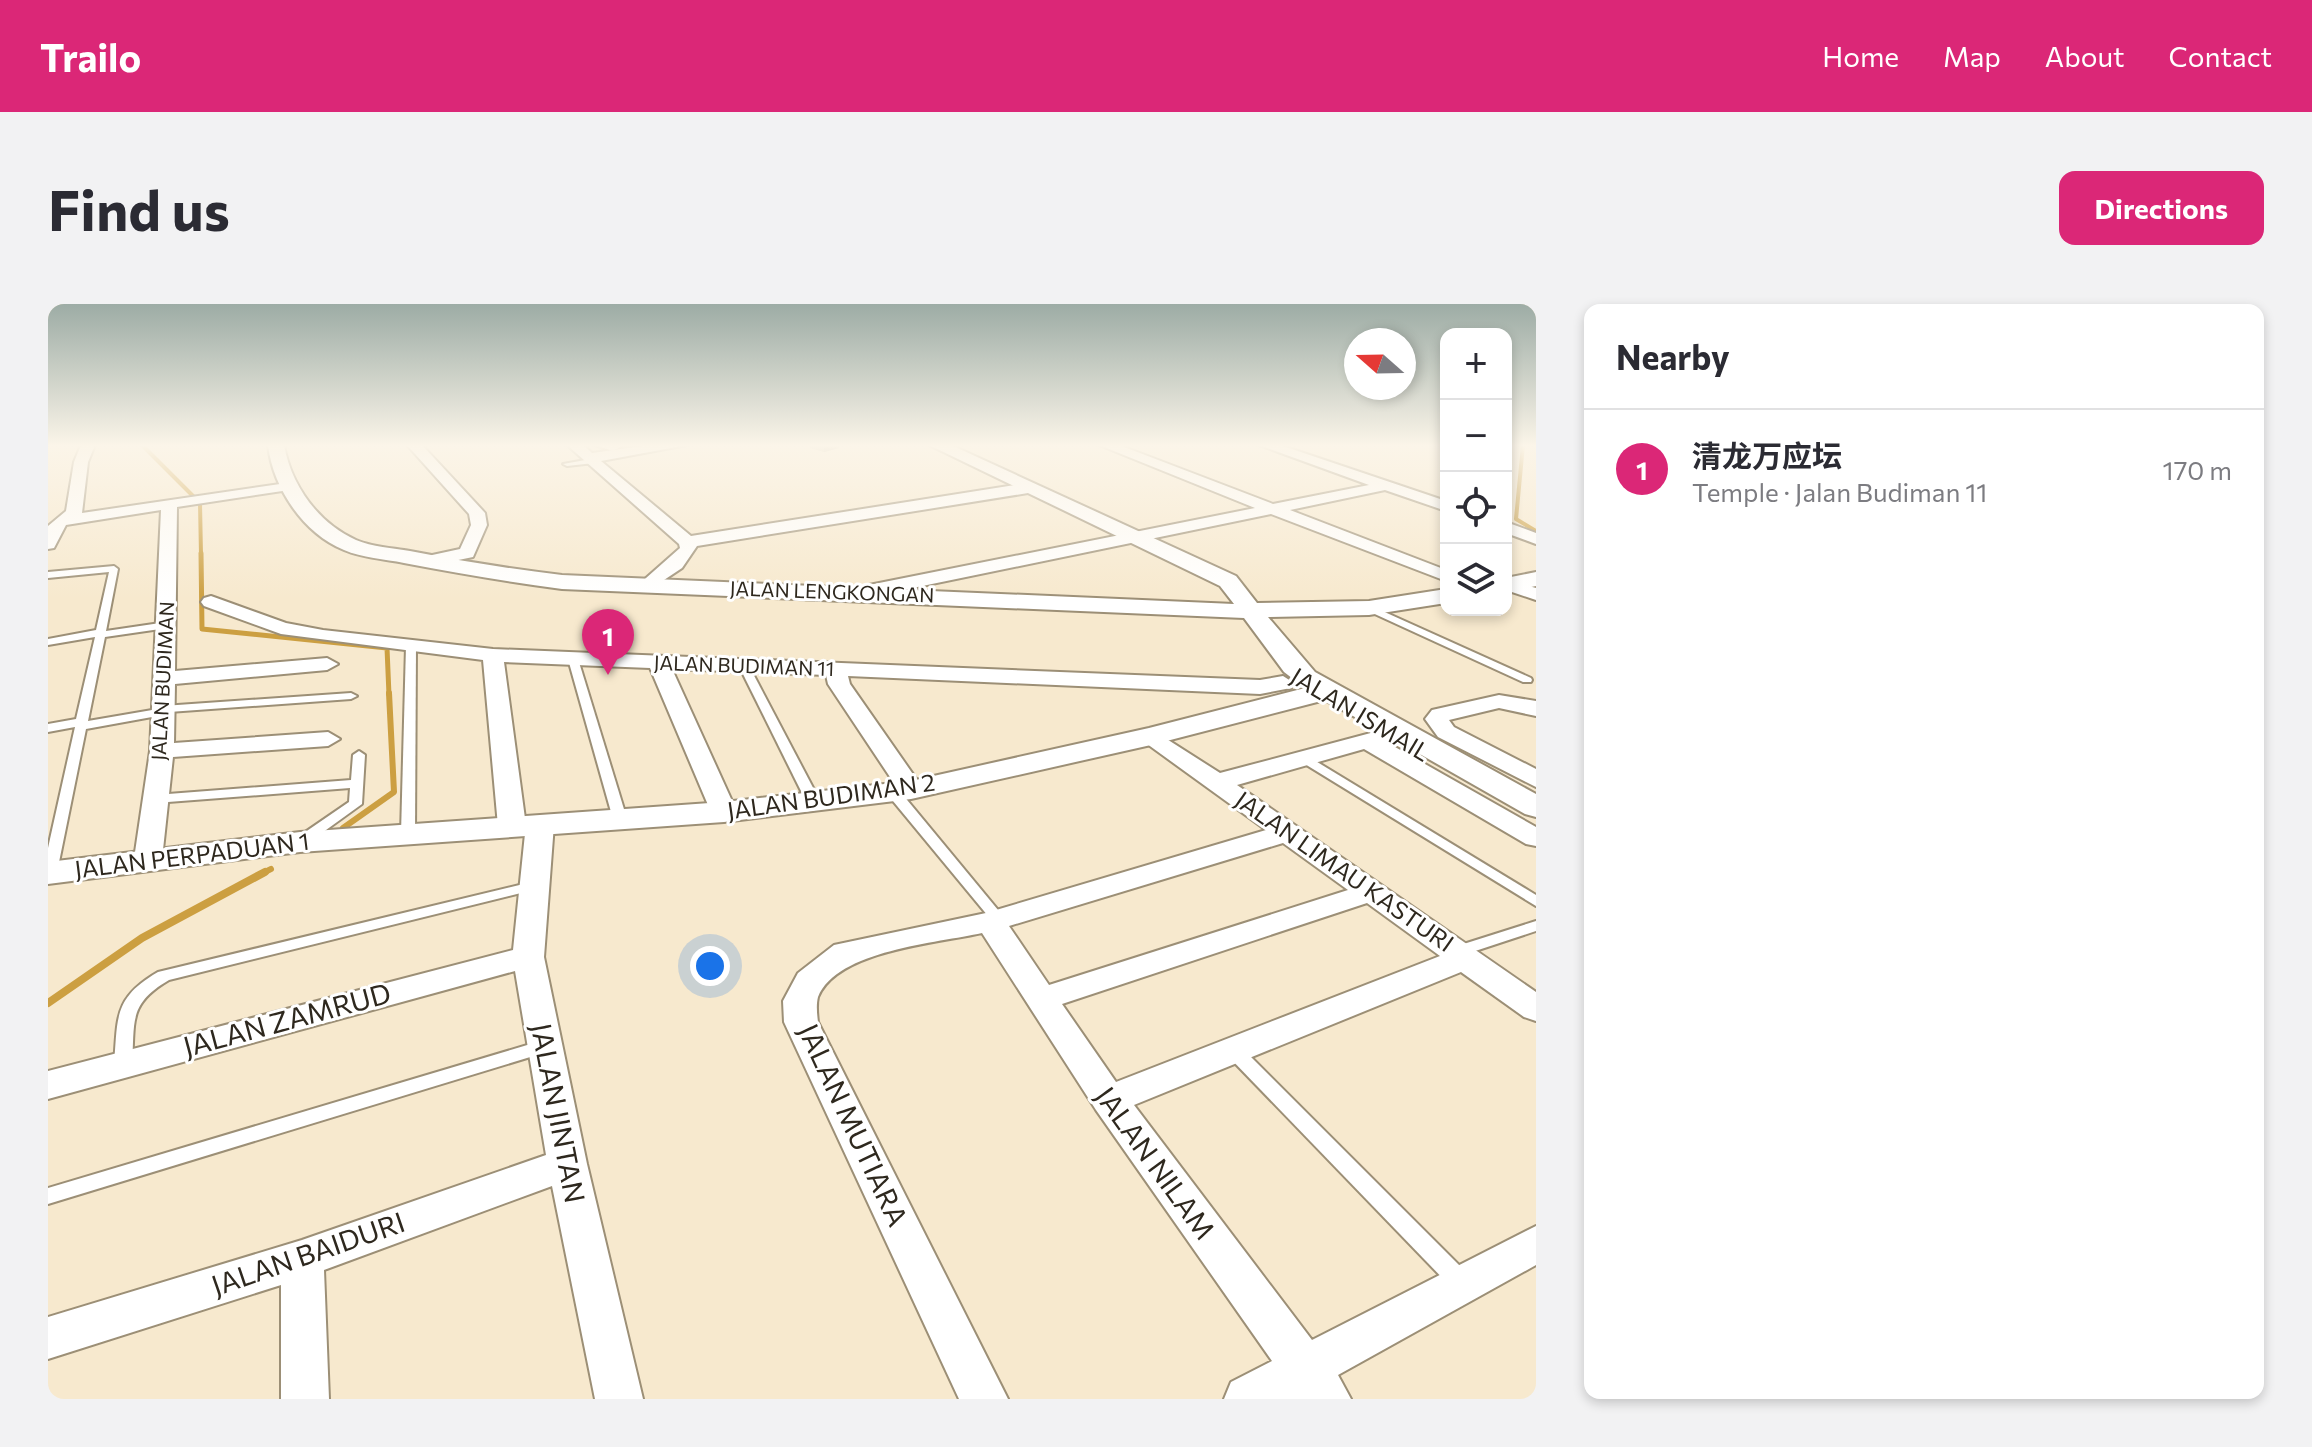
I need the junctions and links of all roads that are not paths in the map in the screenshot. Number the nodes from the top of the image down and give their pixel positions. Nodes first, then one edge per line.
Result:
1 (77, 496) edge
2 (219, 496) edge
3 (296, 496) edge
4 (461, 496) edge
5 (637, 496) edge
6 (977, 496) edge
7 (1046, 496) edge
8 (1237, 496) edge
9 (1338, 496) edge
10 (1420, 496) edge
11 (178, 502) junction
12 (1440, 504) edge
13 (1273, 510) junction
14 (62, 521) junction
15 (1512, 529) edge
16 (1133, 536) junction
17 (1536, 539) edge
18 (687, 542) junction
19 (48, 544) edge
20 (472, 562) junction
21 (1440, 574) edge
22 (48, 575) edge
23 (1536, 579) edge
24 (1512, 584) edge
25 (646, 586) junction
26 (1512, 586) edge
27 (864, 592) junction
28 (1536, 594) edge
29 (1440, 597) edge
30 (211, 602) dead end
31 (1369, 608) junction
32 (1243, 610) junction
33 (167, 625) junction
34 (99, 634) junction
35 (48, 642) edge
36 (411, 646) junction
37 (493, 655) junction
38 (573, 659) junction
39 (659, 663) junction
40 (327, 664) dead end
41 (744, 666) junction
42 (836, 669) junction
43 (165, 678) junction
44 (1527, 680) dead end
45 (1283, 683) dead end
46 (1321, 692) junction
47 (351, 696) dead end
48 (1536, 709) edge
49 (163, 711) junction
50 (82, 724) junction
51 (48, 728) edge
52 (1151, 736) junction
53 (1378, 738) junction
54 (328, 739) dead end
55 (162, 751) junction
56 (359, 755) dead end
57 (1304, 758) junction
58 (1536, 779) edge
59 (1217, 782) junction
60 (354, 784) junction
61 (902, 791) junction
62 (155, 799) junction
63 (813, 801) junction
64 (1536, 807) edge
65 (724, 812) junction
66 (1536, 817) edge
67 (620, 819) junction
68 (526, 825) junction
69 (1286, 833) junction
70 (408, 834) junction
71 (1536, 838) edge
72 (336, 840) joint
73 (300, 842) junction
74 (148, 859) junction
75 (49, 872) edge
76 (532, 886) junction
77 (1371, 892) junction
78 (1536, 901) edge
79 (994, 921) junction
80 (1536, 926) edge
81 (1461, 955) junction
82 (528, 957) junction
83 (1041, 999) junction
84 (1536, 1009) edge
85 (544, 1046) junction
86 (1234, 1051) junction
87 (123, 1064) junction
88 (48, 1085) edge
89 (1109, 1100) junction
90 (567, 1164) junction
91 (48, 1196) edge
92 (1536, 1244) edge
93 (302, 1259) junction
94 (1461, 1282) junction
95 (48, 1338) edge
96 (1316, 1383) edge
97 (305, 1399) edge
98 (619, 1399) edge
99 (984, 1399) edge
100 (1248, 1399) edge

1 - 14 street
2 - 11 street
3 - 20 street, JALAN LENGKONGAN
4 - 20 street
5 - 18 street
6 - 18 street
7 - 16 street, JALAN ISMAIL
8 - 13 street
9 - 13 street
10 - 12 street
11 - 14 street
11 - 33 street, JALAN BUDIMAN
13 - 16 street
13 - 21 street
14 - 19 street
15 - 17 street
16 - 27 street
16 - 32 street, JALAN ISMAIL
18 - 25 street
20 - 25 street, JALAN LENGKONGAN
22 - 34 lane
23 - 24 street
25 - 27 street, JALAN LENGKONGAN
26 - 28 street
27 - 32 street, JALAN LENGKONGAN
29 - 31 street, JALAN LENGKONGAN
30 - 36 street, JALAN BUDIMAN 11
31 - 32 street, JALAN LENGKONGAN
31 - 44 lane
32 - 46 street, JALAN ISMAIL
33 - 34 lane
33 - 43 street, JALAN BUDIMAN
34 - 35 lane
34 - 50 lane
36 - 37 street, JALAN BUDIMAN 11
36 - 70 lane
37 - 38 street, JALAN BUDIMAN 11
37 - 68 street, JALAN JINTAN
38 - 39 street, JALAN BUDIMAN 11
38 - 67 lane
39 - 41 street, JALAN BUDIMAN 11
39 - 65 street
40 - 43 street
41 - 42 street, JALAN BUDIMAN 11
41 - 63 lane
42 - 45 street, JALAN BUDIMAN 11
42 - 61 street
43 - 49 street, JALAN BUDIMAN
46 - 52 street, JALAN BUDIMAN 2
46 - 53 street, JALAN ISMAIL
46 - 64 street, JALAN ISMAIL
47 - 49 lane
48 - 58 street
49 - 50 lane
49 - 55 street, JALAN BUDIMAN
50 - 51 lane
50 - 75 lane
52 - 59 street, JALAN LIMAU KASTURI
52 - 61 street, JALAN BUDIMAN 2
53 - 57 street
53 - 66 street, JALAN ISMAIL
53 - 71 street
54 - 55 street
55 - 62 street, JALAN BUDIMAN
56 - 60 lane
57 - 59 street
57 - 78 lane
59 - 69 street, JALAN LIMAU KASTURI
60 - 62 lane
60 - 73 lane
61 - 63 street, JALAN BUDIMAN 2
61 - 79 lane
62 - 74 street, JALAN BUDIMAN
63 - 65 street, JALAN BUDIMAN 2
65 - 67 street, JALAN BUDIMAN 2
67 - 68 street, JALAN BUDIMAN 2
68 - 70 street, JALAN BUDIMAN 2
68 - 76 street, JALAN JINTAN
69 - 77 street, JALAN LIMAU KASTURI
69 - 79 street, JALAN MUTIARA
70 - 72 street, JALAN BUDIMAN 2
72 - 73 street, JALAN PERPADUAN 1
73 - 74 street, JALAN PERPADUAN 1
74 - 75 street, JALAN PERPADUAN 1
76 - 82 street, JALAN JINTAN
76 - 87 lane
77 - 81 street, JALAN LIMAU KASTURI
77 - 83 street
79 - 83 street, JALAN NILAM
79 - 99 street, JALAN MUTIARA
80 - 81 lane
81 - 84 street, JALAN LIMAU KASTURI
81 - 86 street
82 - 85 street, JALAN JINTAN
82 - 87 street, JALAN ZAMRUD
83 - 89 street, JALAN NILAM
85 - 90 street, JALAN JINTAN
85 - 91 lane
86 - 89 street
86 - 94 lane
87 - 88 street, JALAN ZAMRUD
89 - 96 street, JALAN NILAM
90 - 93 street, JALAN BAIDURI
90 - 98 street, JALAN JINTAN
92 - 94 street
93 - 95 street, JALAN BAIDURI
93 - 97 street
94 - 96 street
96 - 100 street

